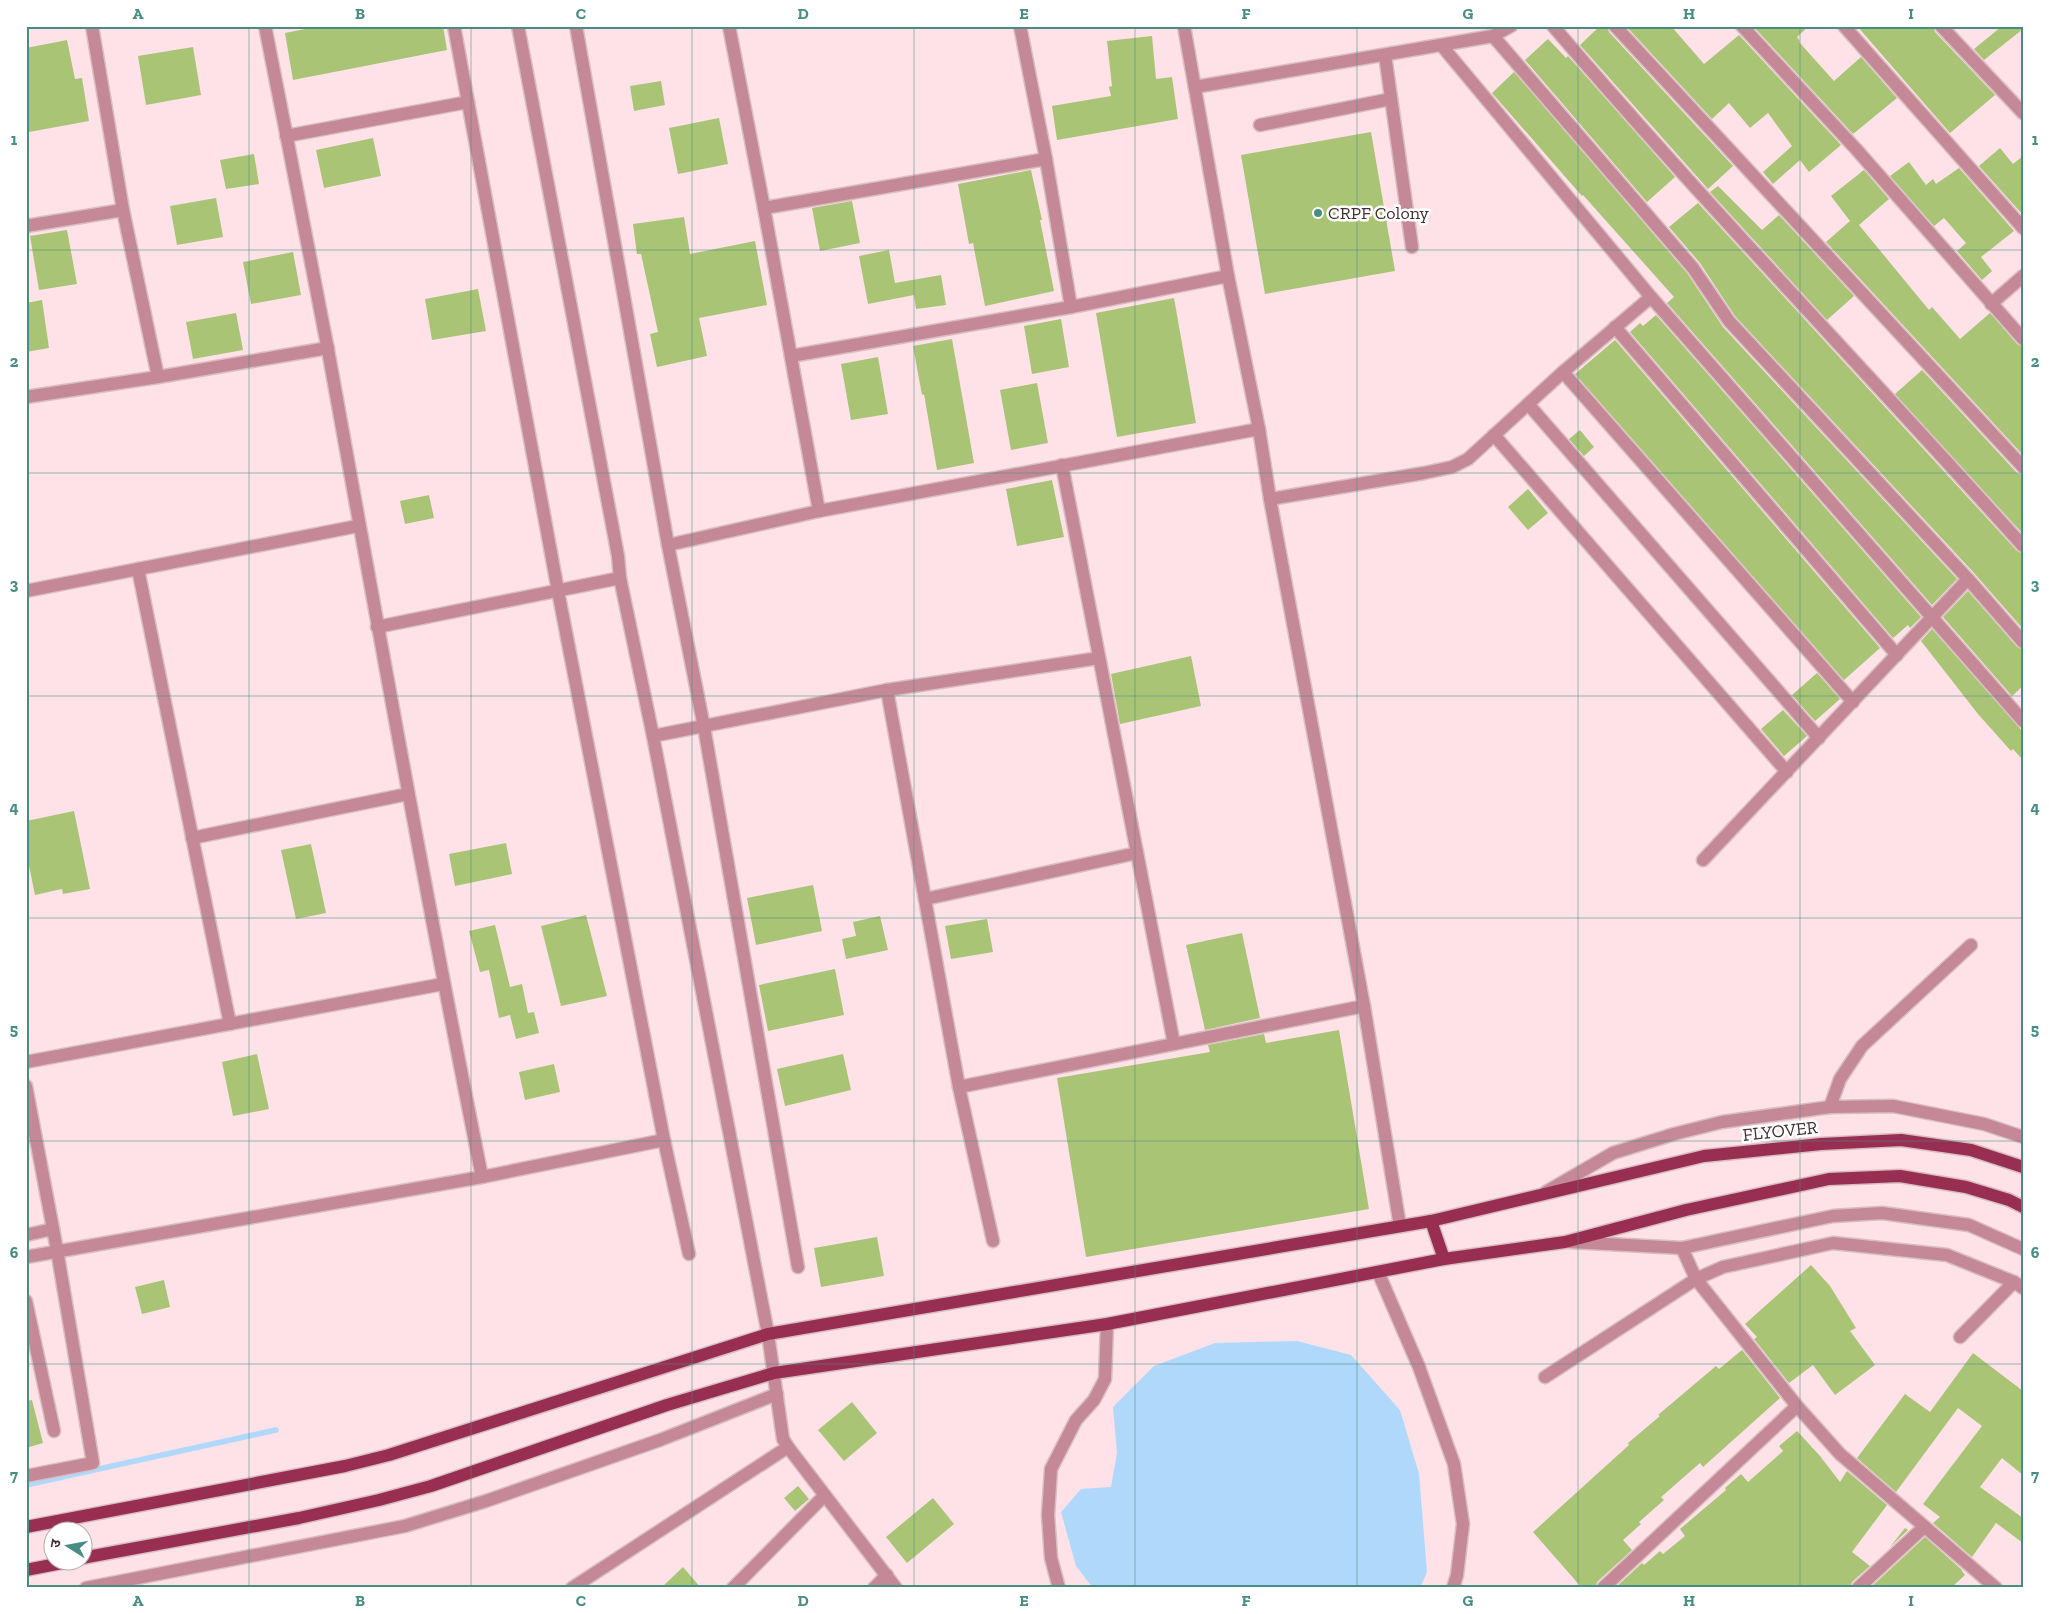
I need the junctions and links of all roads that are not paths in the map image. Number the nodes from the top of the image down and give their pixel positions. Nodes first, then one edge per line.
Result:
1 (92, 26) edge
2 (265, 26) edge
3 (454, 26) edge
4 (518, 26) edge
5 (576, 26) edge
6 (729, 26) edge
7 (1020, 26) edge
8 (1184, 26) edge
9 (1511, 26) edge
10 (1552, 26) edge
11 (1615, 26) edge
12 (1742, 26) edge
13 (1844, 26) edge
14 (1941, 26) edge
15 (1493, 36) junction
16 (1442, 46) junction
17 (1385, 55) junction
18 (1195, 87) junction
19 (1391, 99) junction
20 (468, 102) junction
21 (2023, 113) edge
22 (1260, 125) dead end
23 (286, 136) junction
24 (1046, 159) junction
25 (764, 208) junction
26 (123, 210) junction
27 (26, 226) edge
28 (2023, 228) edge
29 (1412, 248) dead end
30 (1228, 276) junction
31 (2023, 276) edge
32 (1651, 297) junction
33 (1991, 304) junction
34 (1071, 307) junction
35 (1615, 327) junction
36 (2023, 339) edge
37 (328, 348) junction
38 (792, 356) junction
39 (1563, 372) junction
40 (158, 378) junction
41 (26, 398) edge
42 (1528, 404) junction
43 (1259, 429) junction
44 (1494, 435) junction
45 (1062, 465) junction
46 (2023, 467) edge
47 (1270, 499) junction
48 (819, 512) junction
49 (358, 526) junction
50 (668, 545) junction
51 (2023, 546) edge
52 (138, 569) junction
53 (620, 578) junction
54 (1968, 579) junction
55 (26, 591) edge
56 (558, 591) junction
57 (1932, 618) junction
58 (377, 627) junction
59 (2023, 642) edge
60 (1897, 655) junction
61 (1099, 658) junction
62 (887, 690) junction
63 (1853, 702) junction
64 (2023, 721) edge
65 (704, 727) junction
66 (653, 736) junction
67 (1819, 738) junction
68 (1787, 772) junction
69 (408, 794) junction
70 (192, 838) junction
71 (1137, 853) junction
72 (1703, 860) dead end
73 (925, 899) junction
74 (1971, 944) dead end
75 (443, 984) junction
76 (1364, 1006) junction
77 (230, 1024) junction
78 (1174, 1044) junction
79 (26, 1062) edge
80 (26, 1086) edge
81 (959, 1087) junction
82 (1830, 1107) junction
83 (2023, 1137) edge
84 (664, 1140) junction
85 (2023, 1167) edge
86 (482, 1178) junction
87 (1542, 1194) junction
88 (2023, 1207) edge
89 (1431, 1221) junction
90 (1400, 1226) junction
91 (53, 1229) junction
92 (26, 1234) edge
93 (993, 1241) dead end
94 (1566, 1242) junction
95 (1682, 1248) junction
96 (2023, 1249) edge
97 (57, 1250) junction
98 (689, 1254) dead end
99 (26, 1257) edge
100 (1444, 1260) junction
101 (798, 1267) dead end
102 (1378, 1272) junction
103 (1696, 1279) junction
104 (2019, 1285) edge
105 (26, 1301) edge
106 (1108, 1324) junction
107 (768, 1334) junction
108 (1960, 1337) dead end
109 (1545, 1377) dead end
110 (776, 1384) junction
111 (1797, 1406) junction
112 (54, 1431) dead end
113 (788, 1447) junction
114 (26, 1476) edge
115 (824, 1496) junction
116 (26, 1527) edge
117 (1924, 1527) junction
118 (92, 1556) edge
119 (42, 1567) edge
120 (26, 1570) edge
121 (887, 1575) junction
122 (86, 1588) edge
123 (572, 1588) edge
124 (733, 1588) edge
125 (874, 1588) edge
126 (896, 1588) edge
127 (1059, 1588) edge
128 (1453, 1588) edge
129 (1603, 1588) edge
130 (1858, 1588) edge
131 (1996, 1588) edge

1 - 26 street
2 - 23 street
3 - 20 street
4 - 53 street
5 - 50 street
6 - 25 street
7 - 24 street
8 - 18 street
9 - 15 street
10 - 51 street
11 - 46 street
12 - 33 street
13 - 28 street
14 - 21 street
15 - 16 street
15 - 54 street
16 - 17 street
16 - 32 street
17 - 18 street
17 - 19 street
18 - 30 street
19 - 22 street
19 - 29 street
20 - 23 street
20 - 56 street
23 - 37 street
24 - 25 street
24 - 34 street
25 - 38 street
26 - 27 street
26 - 40 street
30 - 34 street
30 - 43 street
31 - 33 street
32 - 35 street
32 - 57 street
33 - 36 street
34 - 38 street
35 - 39 street
35 - 60 street
37 - 40 street
37 - 49 street
38 - 48 street
39 - 42 street
39 - 63 street
40 - 41 street
42 - 44 street
42 - 67 street
43 - 45 street
43 - 47 street
44 - 47 street
44 - 68 street
45 - 48 street
45 - 61 street
47 - 76 street
48 - 50 street
49 - 52 street
49 - 58 street
50 - 65 street
52 - 55 street
52 - 70 street
53 - 56 street
53 - 66 street
54 - 57 street
54 - 59 street
56 - 58 street
56 - 84 street
57 - 60 street
57 - 64 street
58 - 69 street
60 - 63 street
61 - 62 street
61 - 71 street
62 - 65 street
62 - 73 street
63 - 67 street
65 - 66 street
65 - 101 street
66 - 107 street
67 - 68 street
68 - 72 street
69 - 70 street
69 - 75 street
70 - 77 street
71 - 73 street
71 - 78 street
73 - 81 street
74 - 82 street
75 - 77 street
75 - 86 street
76 - 78 street
76 - 90 street
77 - 79 street
78 - 81 street
80 - 91 street
81 - 93 street
82 - 83 street
82 - 87 street
84 - 86 street
84 - 98 street
85 - 87 main road, FLYOVER
86 - 97 street
87 - 89 main road, FLYOVER
88 - 94 main road
89 - 90 main road, FLYOVER
89 - 100 main road
90 - 107 main road, FLYOVER
91 - 92 street
91 - 97 street
94 - 95 street
94 - 100 main road
95 - 96 street
95 - 103 street
97 - 99 street
97 - 114 street
100 - 102 main road
102 - 106 main road
102 - 128 street
103 - 104 street
103 - 109 street
103 - 111 street
104 - 108 street
105 - 112 street
106 - 110 main road
106 - 127 street
107 - 110 street
107 - 116 main road, FLYOVER
110 - 113 street
110 - 118 main road
110 - 122 street
111 - 117 street
111 - 129 street
113 - 115 street
113 - 123 street
115 - 121 street
115 - 124 street
117 - 130 street
117 - 131 street
119 - 120 main road
121 - 125 street
121 - 126 street

